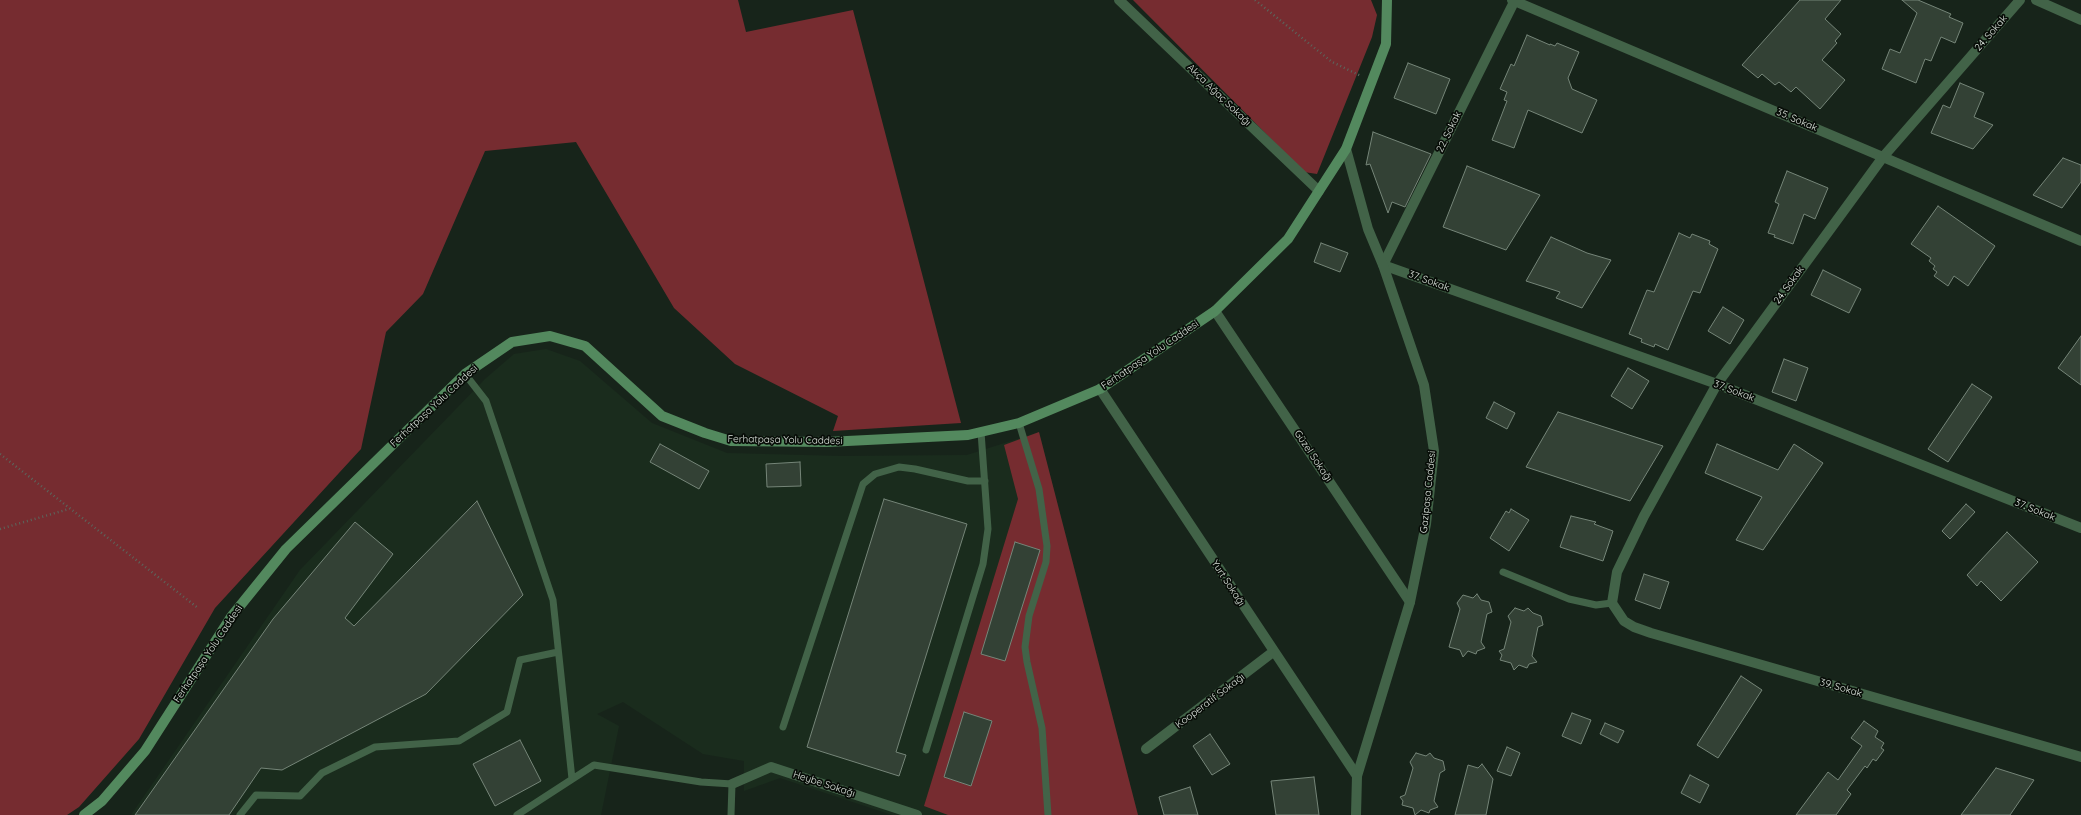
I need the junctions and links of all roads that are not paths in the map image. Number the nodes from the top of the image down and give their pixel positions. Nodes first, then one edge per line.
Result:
1 (1119, 0) edge
2 (1387, 0) edge
3 (1514, 0) edge
4 (2020, 0) edge
5 (2036, 0) edge
6 (2081, 20) edge
7 (1346, 149) junction
8 (1883, 157) junction
9 (1319, 191) junction
10 (2081, 241) edge
11 (1383, 265) junction
12 (1215, 311) junction
13 (465, 374) junction
14 (1717, 384) junction
15 (1100, 389) junction
16 (1019, 423) junction
17 (981, 432) junction
18 (985, 481) junction
19 (2081, 528) edge
20 (1503, 572) dead end
21 (1410, 602) junction
22 (1612, 603) junction
23 (558, 652) junction
24 (1273, 652) junction
25 (783, 727) dead end
26 (1146, 749) dead end
27 (926, 750) dead end
28 (2081, 757) edge
29 (1357, 776) junction
30 (572, 779) junction
31 (732, 784) junction
32 (84, 815) edge
33 (240, 815) edge
34 (517, 815) edge
35 (732, 815) edge
36 (918, 815) edge
37 (1048, 815) edge
38 (1356, 815) edge

1 - 9 street, Akça Ağaç Sokağı
2 - 7 main road, Ferhatpaşa Yolu Caddesi
3 - 8 street, 35. Sokak
3 - 11 street, 22. Sokak
4 - 8 street, 24. Sokak
5 - 6 street
7 - 9 main road, Ferhatpaşa Yolu Caddesi
7 - 11 street, Gazipaşa Caddesi
8 - 10 street, 35. Sokak
8 - 14 street, 24. Sokak
9 - 12 main road, Ferhatpaşa Yolu Caddesi
11 - 14 street, 37. Sokak
11 - 21 street, Gazipaşa Caddesi
12 - 15 main road, Ferhatpaşa Yolu Caddesi
12 - 21 street, Güzel Sokağı
13 - 17 main road, Ferhatpaşa Yolu Caddesi
13 - 23 lane
13 - 32 main road, Ferhatpaşa Yolu Caddesi
14 - 19 street, 37. Sokak
14 - 22 street, 24. Sokak
15 - 16 main road, Ferhatpaşa Yolu Caddesi
15 - 24 street, Yurt Sokağı
16 - 17 main road, Ferhatpaşa Yolu Caddesi
16 - 37 lane
17 - 18 lane
18 - 25 lane
18 - 27 lane
20 - 22 lane
21 - 29 street, Gazipaşa Caddesi
22 - 28 street, 39. Sokak
23 - 30 lane
23 - 33 lane
24 - 26 street, Kooperatif Sokağı
24 - 29 street, Yurt Sokağı
29 - 38 street, Gazipaşa Caddesi
30 - 31 lane
30 - 34 lane
31 - 35 lane
31 - 36 street, Heybe Sokağı

